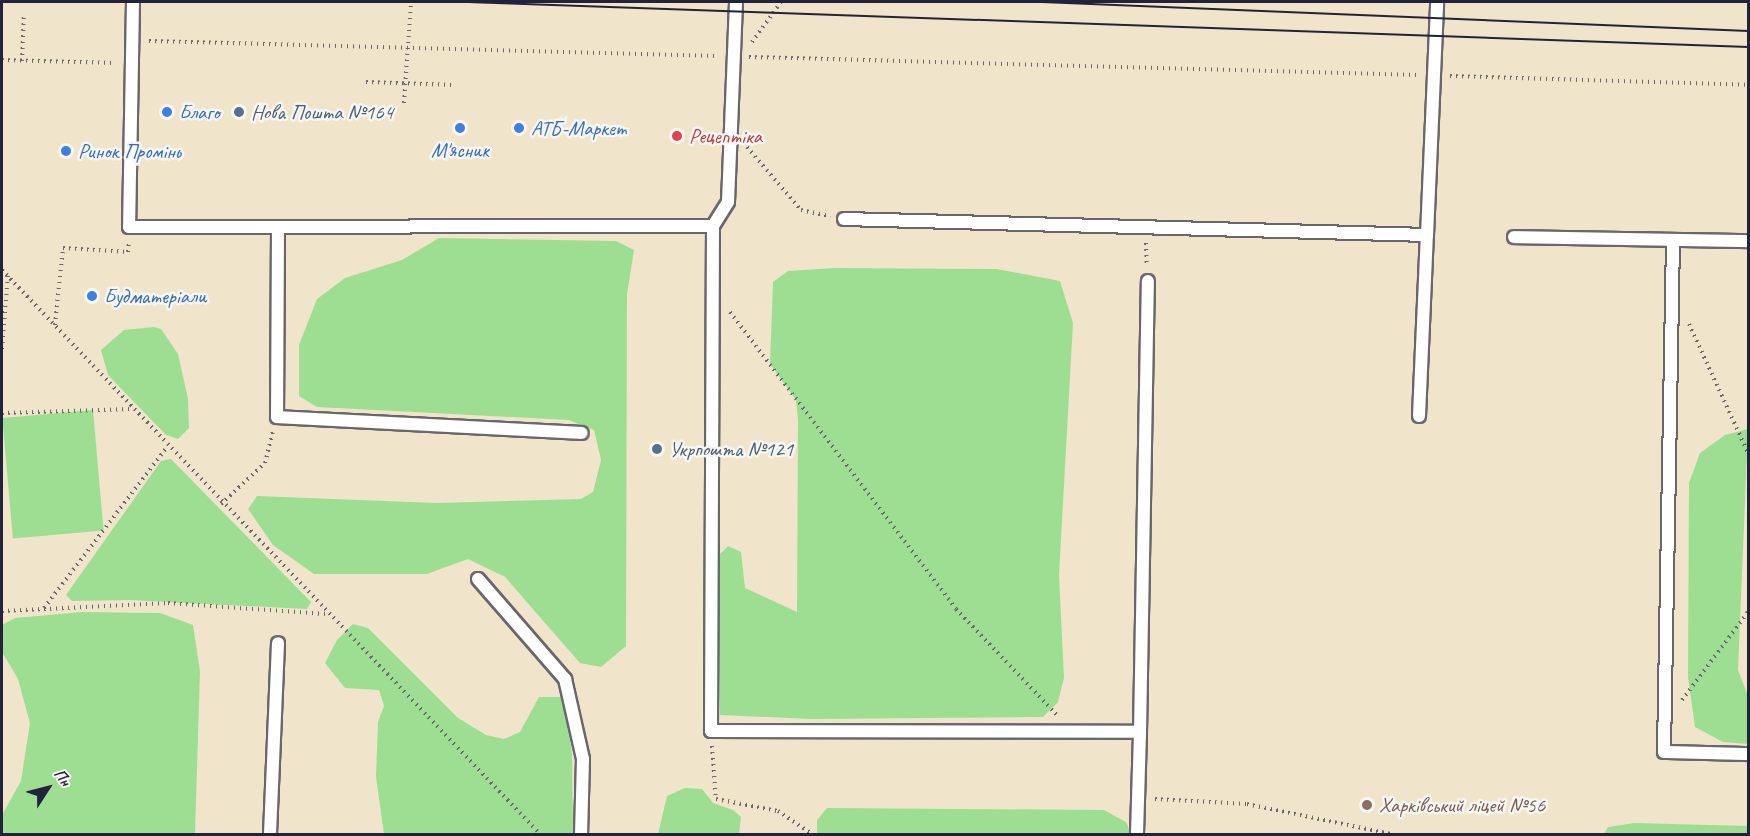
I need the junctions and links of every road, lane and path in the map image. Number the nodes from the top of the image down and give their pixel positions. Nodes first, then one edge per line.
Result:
1 (133, 2) edge
2 (411, 2) edge
3 (736, 2) edge
4 (781, 2) edge
5 (1437, 2) edge
6 (24, 13) dead end
7 (133, 40) junction
8 (406, 47) junction
9 (734, 57) junction
10 (2, 60) edge
11 (22, 61) junction
12 (132, 64) junction
13 (1434, 76) junction
14 (366, 82) dead end
15 (405, 83) junction
16 (453, 85) dead end
17 (1749, 85) edge
18 (404, 104) dead end
19 (731, 128) junction
20 (844, 219) joint
21 (713, 226) junction
22 (129, 227) junction
23 (1145, 228) junction
24 (279, 229) junction
25 (1427, 236) junction
26 (1514, 237) dead end
27 (1673, 240) junction
28 (1749, 241) edge
29 (2, 270) edge
30 (8, 276) junction
31 (1148, 281) joint
32 (712, 289) junction
33 (1687, 319) dead end
34 (55, 326) junction
35 (2, 349) edge
36 (131, 409) junction
37 (2, 413) edge
38 (1419, 416) dead end
39 (277, 417) junction
40 (582, 433) dead end
41 (167, 447) junction
42 (1749, 453) edge
43 (221, 504) junction
44 (478, 579) dead end
45 (44, 609) junction
46 (2, 611) edge
47 (1749, 612) edge
48 (328, 614) junction
49 (279, 643) dead end
50 (1664, 723) junction
51 (711, 731) junction
52 (1073, 732) junction
53 (1140, 732) junction
54 (1749, 754) edge
55 (1138, 798) junction
56 (270, 834) edge
57 (540, 834) edge
58 (581, 834) edge
59 (812, 834) edge
60 (1137, 834) edge
61 (1391, 834) edge

1 - 7 lane
2 - 8 path
3 - 9 lane
4 - 13 path
5 - 13 lane
6 - 11 path
7 - 8 path
7 - 12 lane
8 - 9 path
8 - 15 path
9 - 19 lane
10 - 11 path
11 - 12 path
12 - 22 lane
13 - 17 path
13 - 25 lane
14 - 15 path
15 - 16 path
15 - 18 path
19 - 20 path
19 - 21 lane
20 - 23 lane
21 - 24 lane
21 - 32 lane
22 - 24 lane
22 - 34 path
23 - 25 lane
23 - 31 path
24 - 39 lane
25 - 38 lane
26 - 27 lane
27 - 28 lane
27 - 50 lane
29 - 30 path
30 - 34 path
30 - 35 path
31 - 53 lane
32 - 51 lane
32 - 52 path
33 - 42 path
34 - 36 path
36 - 37 path
36 - 41 path
39 - 40 lane
39 - 43 path
41 - 43 path
41 - 45 path
43 - 48 path
44 - 58 lane
45 - 46 path
45 - 48 path
47 - 50 path
48 - 57 path
49 - 56 lane
50 - 54 lane
51 - 52 lane
51 - 59 path
52 - 53 lane
53 - 55 lane
55 - 60 lane
55 - 61 path

